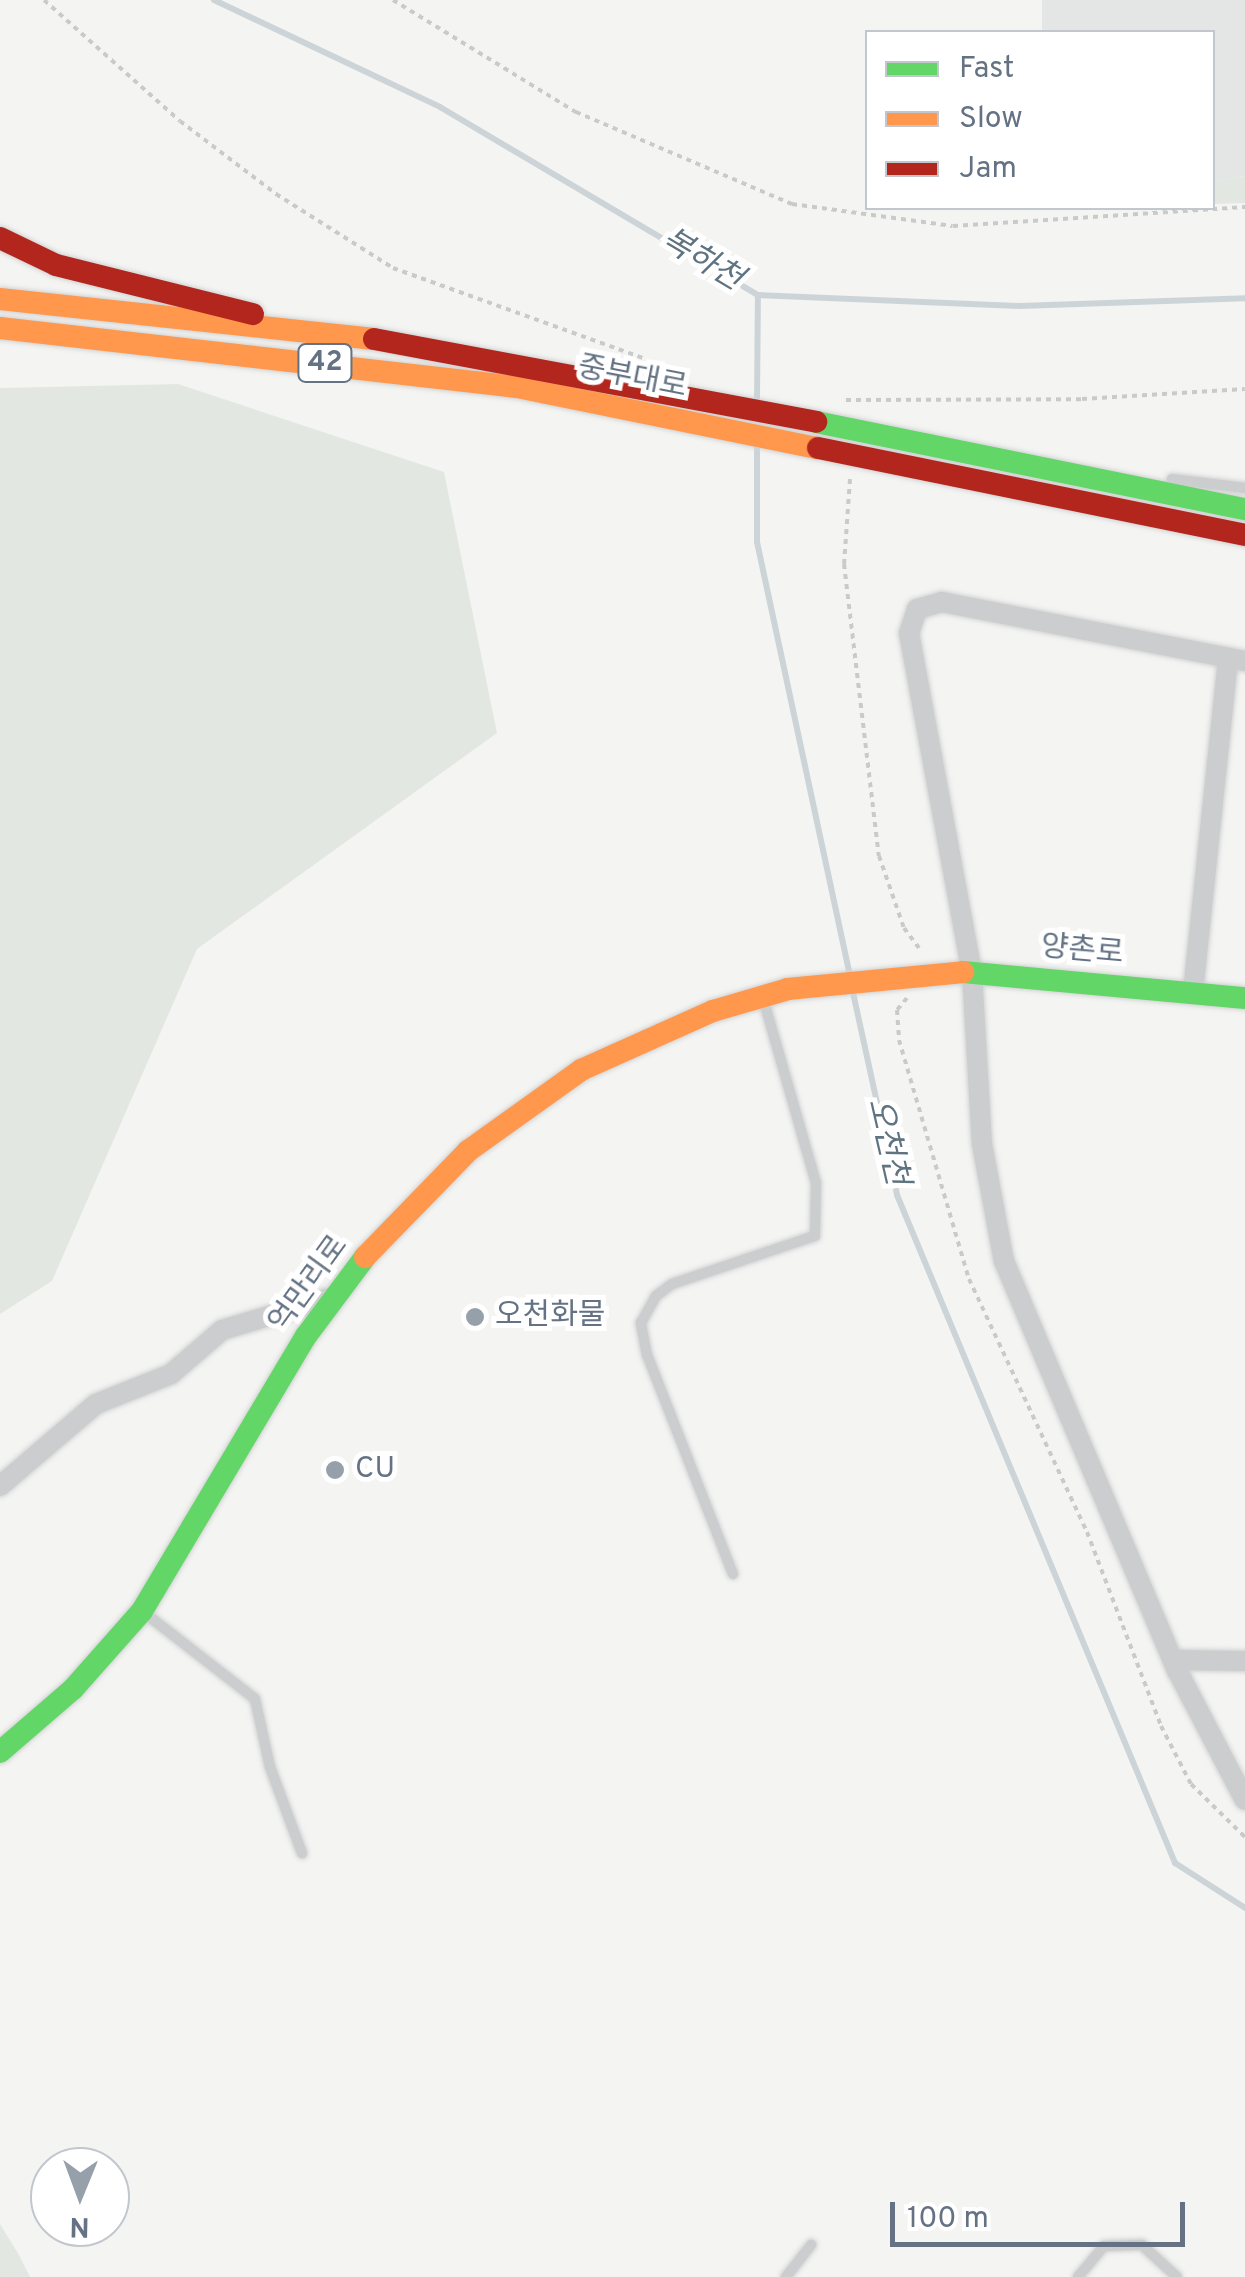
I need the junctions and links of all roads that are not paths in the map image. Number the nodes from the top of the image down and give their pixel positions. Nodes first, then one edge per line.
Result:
1 (0, 238) edge
2 (0, 299) edge
3 (0, 328) edge
4 (304, 328) junction
5 (65, 334) junction
6 (0, 338) edge
7 (1076, 474) junction
8 (1245, 488) edge
9 (1245, 509) edge
10 (1245, 535) edge
11 (1236, 660) edge
12 (972, 972) junction
13 (788, 989) joint
14 (1193, 992) junction
15 (763, 996) junction
16 (1245, 998) edge
17 (332, 1297) junction
18 (0, 1486) edge
19 (732, 1574) dead end
20 (142, 1610) junction
21 (1173, 1660) junction
22 (1245, 1661) edge
23 (0, 1752) edge
24 (1245, 1800) edge
25 (302, 1853) dead end
26 (811, 2245) dead end
27 (786, 2277) edge
28 (1078, 2277) edge
29 (1177, 2277) edge

1 - 4 main road
2 - 4 main road, 중부대로 / 42
3 - 5 main road, 중부대로 / 42
4 - 7 main road, 중부대로 / 42
5 - 6 main road
5 - 10 main road, 중부대로 / 42
7 - 8 lane
7 - 9 main road, 42
11 - 12 street
11 - 14 street
12 - 13 main road, 양촌로
12 - 14 main road, 양촌로
12 - 21 street
13 - 15 main road, 억만리로
14 - 16 main road, 양촌로
15 - 17 main road, 억만리로
15 - 19 lane
17 - 18 street
17 - 20 main road, 억만리로
20 - 23 main road, 억만리로
20 - 25 lane
21 - 22 street
21 - 24 street
26 - 27 lane
28 - 29 lane

